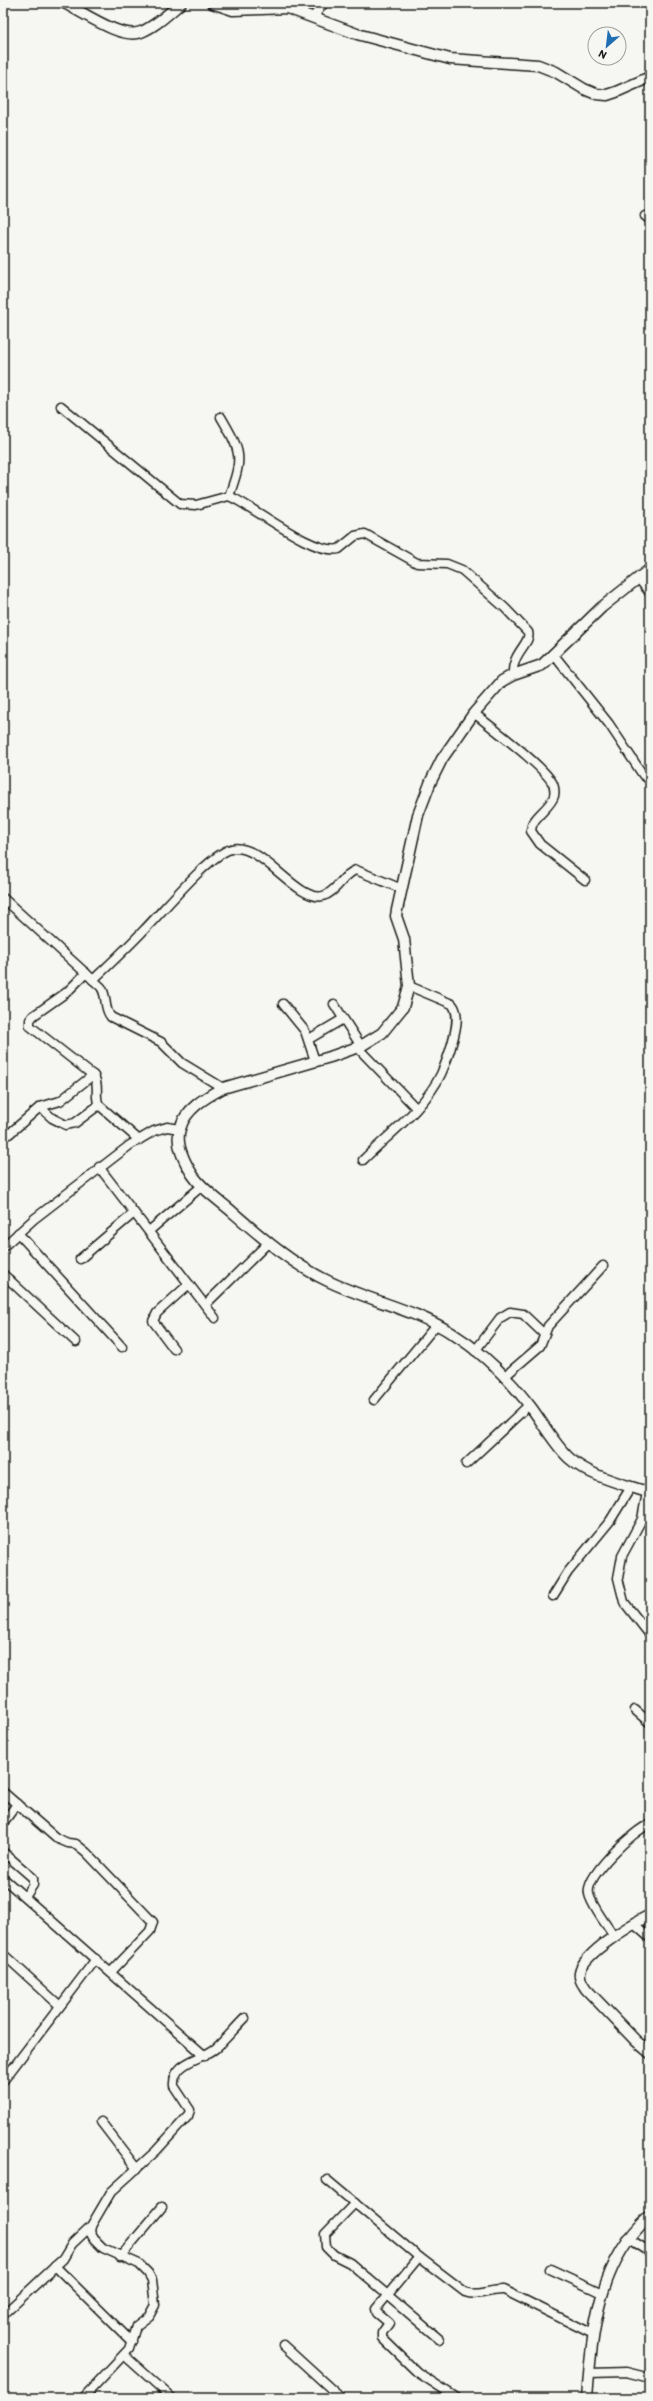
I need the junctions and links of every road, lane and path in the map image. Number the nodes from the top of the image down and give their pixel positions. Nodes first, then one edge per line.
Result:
1 (64, 3) edge
2 (181, 3) edge
3 (212, 3) edge
4 (324, 3) edge
5 (314, 16) junction
6 (650, 76) edge
7 (61, 406) dead end
8 (221, 417) dead end
9 (229, 496) junction
10 (650, 569) edge
11 (639, 579) junction
12 (650, 593) edge
13 (554, 655) junction
14 (513, 674) junction
15 (474, 713) junction
16 (650, 780) edge
17 (585, 880) dead end
18 (402, 889) junction
19 (3, 898) edge
20 (86, 973) junction
21 (94, 980) junction
22 (409, 986) junction
23 (283, 1004) dead end
24 (334, 1004) dead end
25 (344, 1019) junction
26 (309, 1039) junction
27 (359, 1047) junction
28 (315, 1061) junction
29 (92, 1075) junction
30 (223, 1088) junction
31 (100, 1105) junction
32 (40, 1107) junction
33 (416, 1108) junction
34 (180, 1129) junction
35 (10, 1134) dead end
36 (139, 1140) junction
37 (363, 1160) dead end
38 (99, 1167) junction
39 (202, 1186) junction
40 (134, 1213) junction
41 (149, 1232) junction
42 (18, 1233) junction
43 (268, 1243) junction
44 (3, 1247) edge
45 (80, 1259) dead end
46 (603, 1266) dead end
47 (3, 1274) edge
48 (189, 1284) junction
49 (205, 1305) junction
50 (215, 1318) dead end
51 (437, 1324) junction
52 (544, 1334) junction
53 (76, 1342) dead end
54 (122, 1347) dead end
55 (174, 1349) dead end
56 (475, 1351) junction
57 (504, 1377) junction
58 (374, 1400) dead end
59 (529, 1405) junction
60 (466, 1464) dead end
61 (631, 1486) junction
62 (648, 1492) edge
63 (553, 1596) dead end
64 (650, 1634) edge
65 (635, 1710) dead end
66 (650, 1723) edge
67 (3, 1792) edge
68 (17, 1804) junction
69 (3, 1824) edge
70 (650, 1824) edge
71 (3, 1852) edge
72 (3, 1878) edge
73 (25, 1897) junction
74 (650, 1915) edge
75 (634, 1924) junction
76 (614, 1937) junction
77 (650, 1938) edge
78 (3, 1954) edge
79 (96, 1959) junction
80 (111, 1972) junction
81 (59, 2006) junction
82 (244, 2018) dead end
83 (650, 2053) edge
84 (205, 2056) junction
85 (3, 2081) edge
86 (101, 2122) dead end
87 (137, 2168) junction
88 (327, 2180) dead end
89 (355, 2203) junction
90 (162, 2207) dead end
91 (650, 2216) edge
92 (91, 2226) junction
93 (628, 2238) junction
94 (650, 2252) edge
95 (120, 2257) junction
96 (418, 2257) junction
97 (55, 2266) junction
98 (550, 2269) dead end
99 (602, 2293) junction
100 (388, 2295) junction
101 (3, 2315) edge
102 (593, 2334) junction
103 (439, 2339) dead end
104 (132, 2342) junction
105 (283, 2345) dead end
106 (124, 2355) junction
107 (589, 2373) junction
108 (650, 2378) edge
109 (83, 2398) edge
110 (172, 2398) edge
111 (341, 2398) edge
112 (457, 2398) edge
113 (587, 2398) edge

1 - 2 street
3 - 5 street
4 - 5 street
5 - 6 street
7 - 9 street
8 - 9 street
9 - 14 street
10 - 11 street
11 - 12 street
11 - 13 street
13 - 14 street
13 - 16 street
14 - 15 street
15 - 17 street
15 - 18 street
18 - 21 street
18 - 22 street
19 - 20 street
20 - 21 street
20 - 29 street
21 - 30 street
22 - 27 street
22 - 33 street
23 - 26 street
24 - 25 street
25 - 26 street
25 - 27 street
26 - 28 street
27 - 28 street
27 - 33 street
28 - 30 street
29 - 31 street
29 - 32 street
30 - 34 street
31 - 32 street
31 - 36 street
32 - 35 street
33 - 37 street
34 - 36 street
34 - 39 street
36 - 38 street
38 - 40 street
38 - 42 street
39 - 41 street
39 - 43 street
40 - 41 street
40 - 45 street
41 - 48 street
42 - 44 street
42 - 54 street
43 - 49 street
43 - 51 street
46 - 52 street
47 - 53 street
48 - 49 street
48 - 55 street
49 - 50 street
51 - 56 street
51 - 58 street
52 - 56 street
52 - 57 street
56 - 57 street
57 - 59 street
59 - 60 street
59 - 61 street
61 - 62 street
61 - 63 street
62 - 64 street
65 - 66 street
67 - 68 street
68 - 69 street
68 - 80 street
70 - 76 street
71 - 73 street
72 - 73 street
73 - 79 street
74 - 75 street
75 - 76 street
75 - 77 street
76 - 83 street
78 - 81 street
79 - 80 street
79 - 81 street
80 - 84 street
81 - 85 street
82 - 84 street
84 - 87 street
86 - 87 street
87 - 92 street
88 - 89 street
89 - 96 street
89 - 100 street
90 - 95 street
91 - 93 street
92 - 95 street
92 - 97 street
93 - 94 street
93 - 99 street
95 - 104 street
96 - 100 street
96 - 102 street
97 - 101 street
97 - 104 street
98 - 99 street
99 - 102 street
100 - 103 street
100 - 112 street
102 - 107 street
104 - 106 street
105 - 111 street
106 - 109 street
106 - 110 street
107 - 108 street
107 - 113 street

